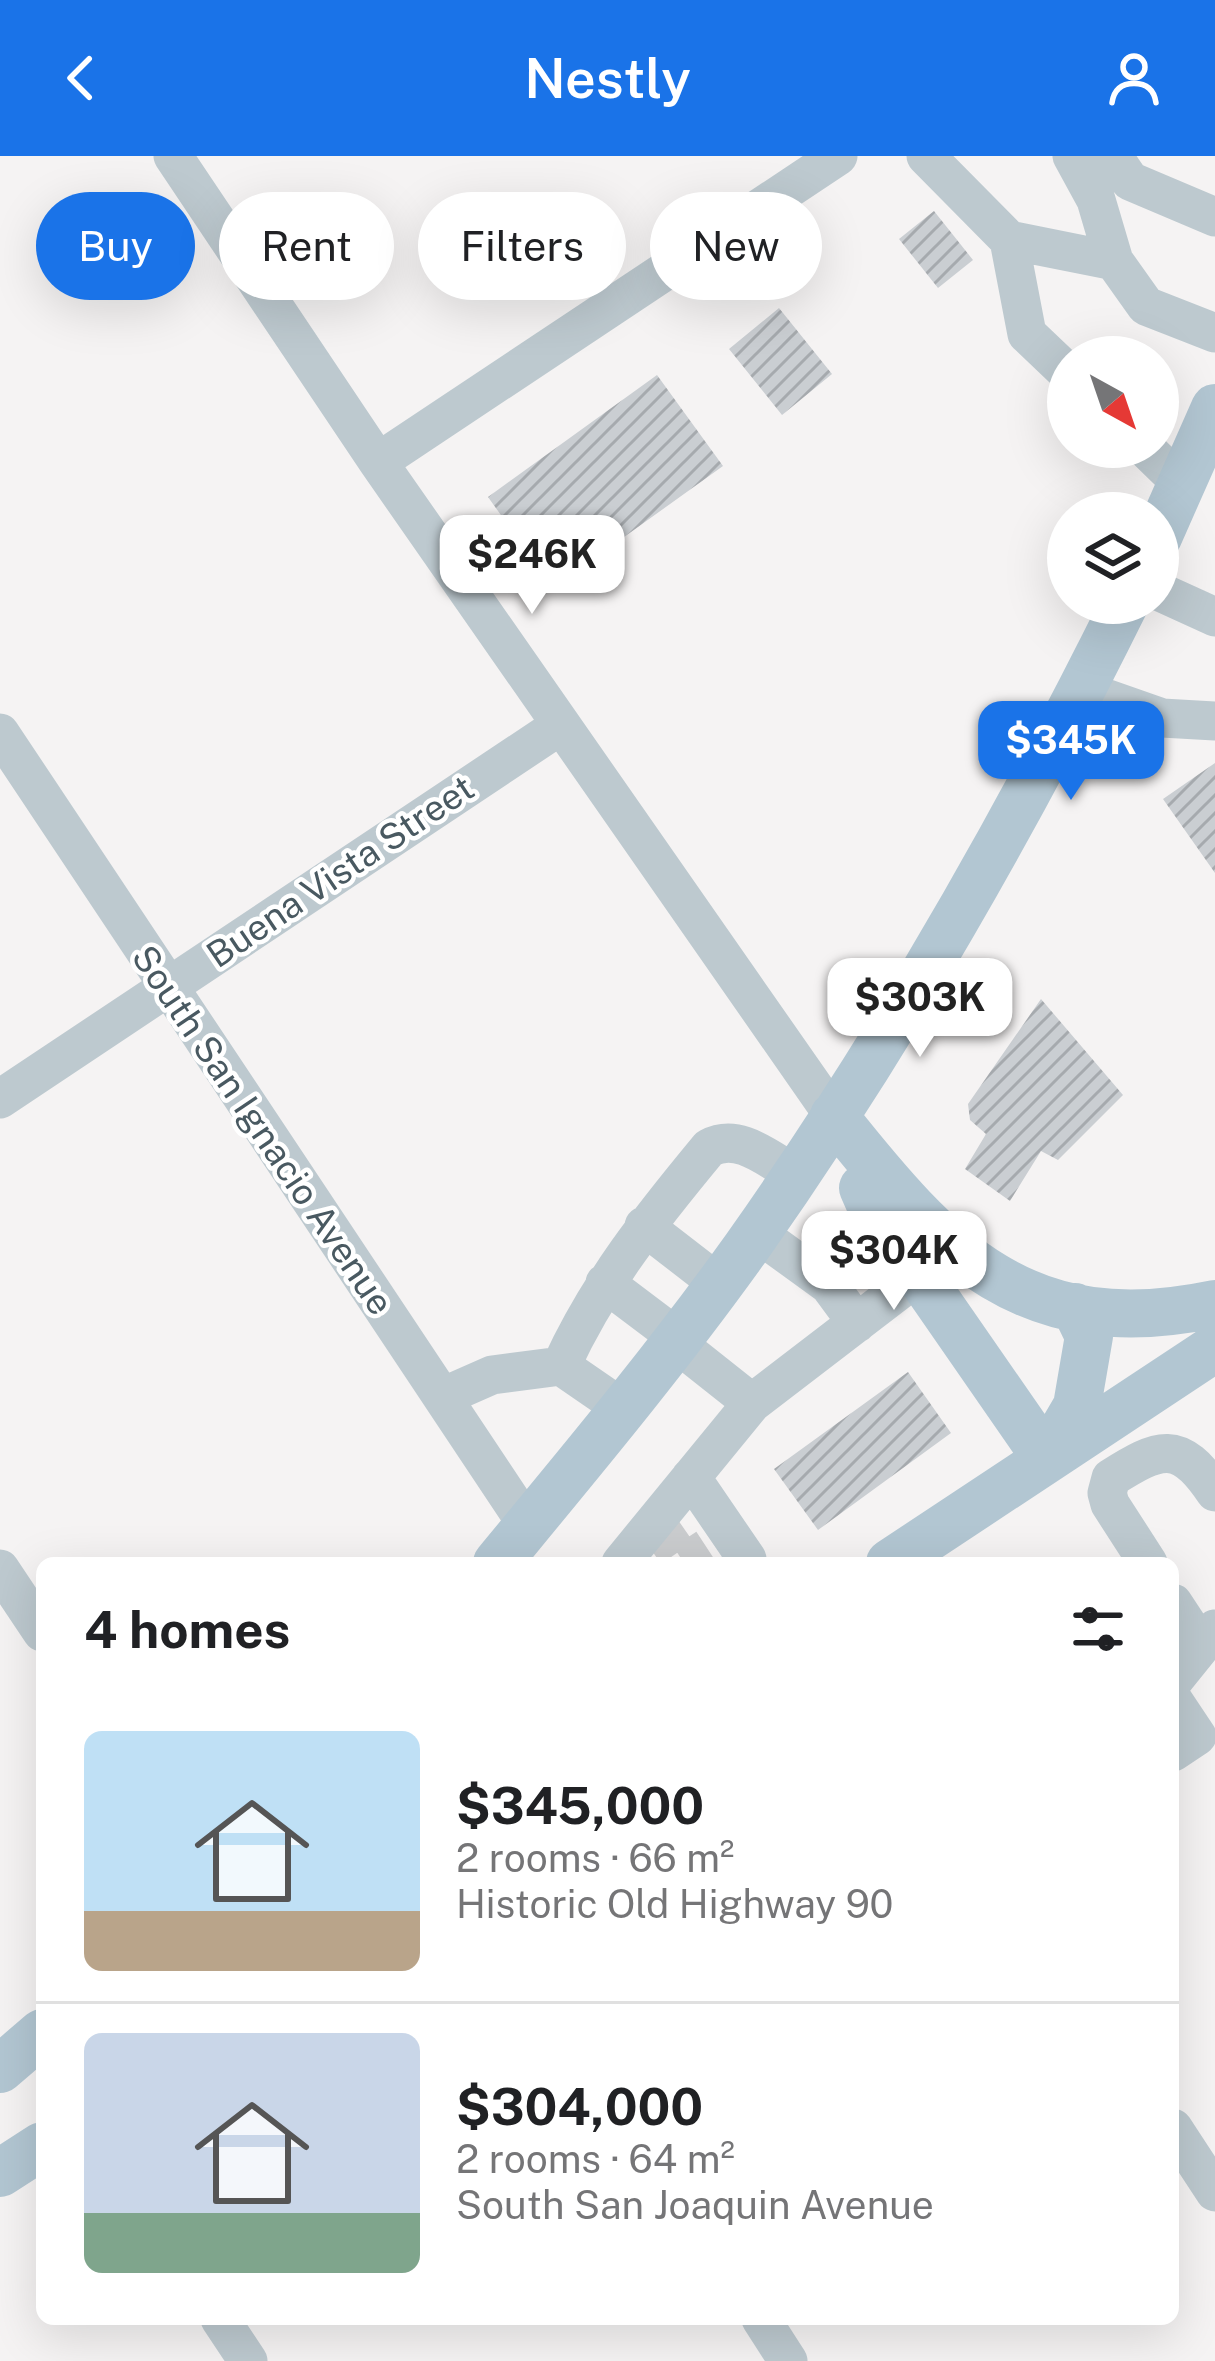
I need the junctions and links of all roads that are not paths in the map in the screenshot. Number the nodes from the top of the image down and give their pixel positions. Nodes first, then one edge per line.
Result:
1 (173, 156) edge
2 (838, 156) edge
3 (926, 156) edge
4 (1072, 156) edge
5 (1113, 156) edge
6 (1215, 217) edge
7 (1009, 240) junction
8 (1114, 261) junction
9 (1215, 333) edge
10 (1047, 353) edge
11 (1215, 407) edge
12 (379, 462) junction
13 (1166, 468) edge
14 (1182, 484) junction
15 (1178, 492) edge
16 (1179, 601) edge
17 (1215, 617) edge
18 (1115, 624) edge
19 (1082, 690) junction
20 (1215, 721) edge
21 (561, 725) junction
22 (0, 733) edge
23 (167, 986) junction
24 (0, 1099) edge
25 (834, 1116) junction
26 (795, 1174) junction
27 (644, 1226) junction
28 (756, 1232) junction
29 (919, 1276) junction
30 (604, 1283) junction
31 (719, 1284) junction
32 (1215, 1304) edge
33 (1076, 1307) junction
34 (857, 1323) junction
35 (676, 1340) junction
36 (1215, 1348) edge
37 (561, 1366) junction
38 (442, 1397) junction
39 (752, 1403) junction
40 (622, 1408) junction
41 (1046, 1458) junction
42 (1215, 1492) edge
43 (711, 1525) edge
44 (520, 1549) edge
45 (634, 1557) edge
46 (899, 1557) edge
47 (1144, 1557) edge
48 (0, 1568) edge
49 (1179, 1609) edge
50 (36, 1623) edge
51 (1208, 1637) edge
52 (1179, 1673) edge
53 (1179, 1709) edge
54 (1179, 1748) edge
55 (36, 2038) edge
56 (0, 2069) edge
57 (1179, 2137) edge
58 (36, 2150) edge
59 (0, 2173) edge
60 (1215, 2192) edge
61 (224, 2325) edge
62 (764, 2325) edge
63 (248, 2361) edge
64 (788, 2361) edge

1 - 12 street
2 - 12 street
3 - 7 street
4 - 8 street
5 - 6 street
7 - 8 street
7 - 10 street
8 - 9 street
11 - 14 main road
12 - 21 street
13 - 14 street
14 - 15 main road
16 - 17 street
18 - 19 main road
19 - 20 street
19 - 25 main road
21 - 23 street, Buena Vista Street
21 - 25 street
22 - 23 street, South San Ignacio Avenue
23 - 24 street, Buena Vista Street
23 - 38 street, South San Ignacio Avenue
25 - 26 main road
25 - 29 main road
25 - 33 main road
26 - 27 street
26 - 28 main road
27 - 30 street
27 - 31 street
28 - 31 main road
28 - 34 street
29 - 34 street
29 - 41 main road
30 - 35 street
30 - 37 street
31 - 35 main road
32 - 33 main road
33 - 41 main road
34 - 39 street
35 - 39 street
35 - 40 main road
36 - 41 main road
37 - 38 street
37 - 40 street
38 - 44 street, South San Ignacio Avenue
39 - 43 street
40 - 44 main road
41 - 46 main road
42 - 47 street
43 - 45 street
48 - 50 street
49 - 51 street
51 - 52 street
53 - 54 street
55 - 56 main road
57 - 60 street
58 - 59 main road
61 - 63 street
62 - 64 street

